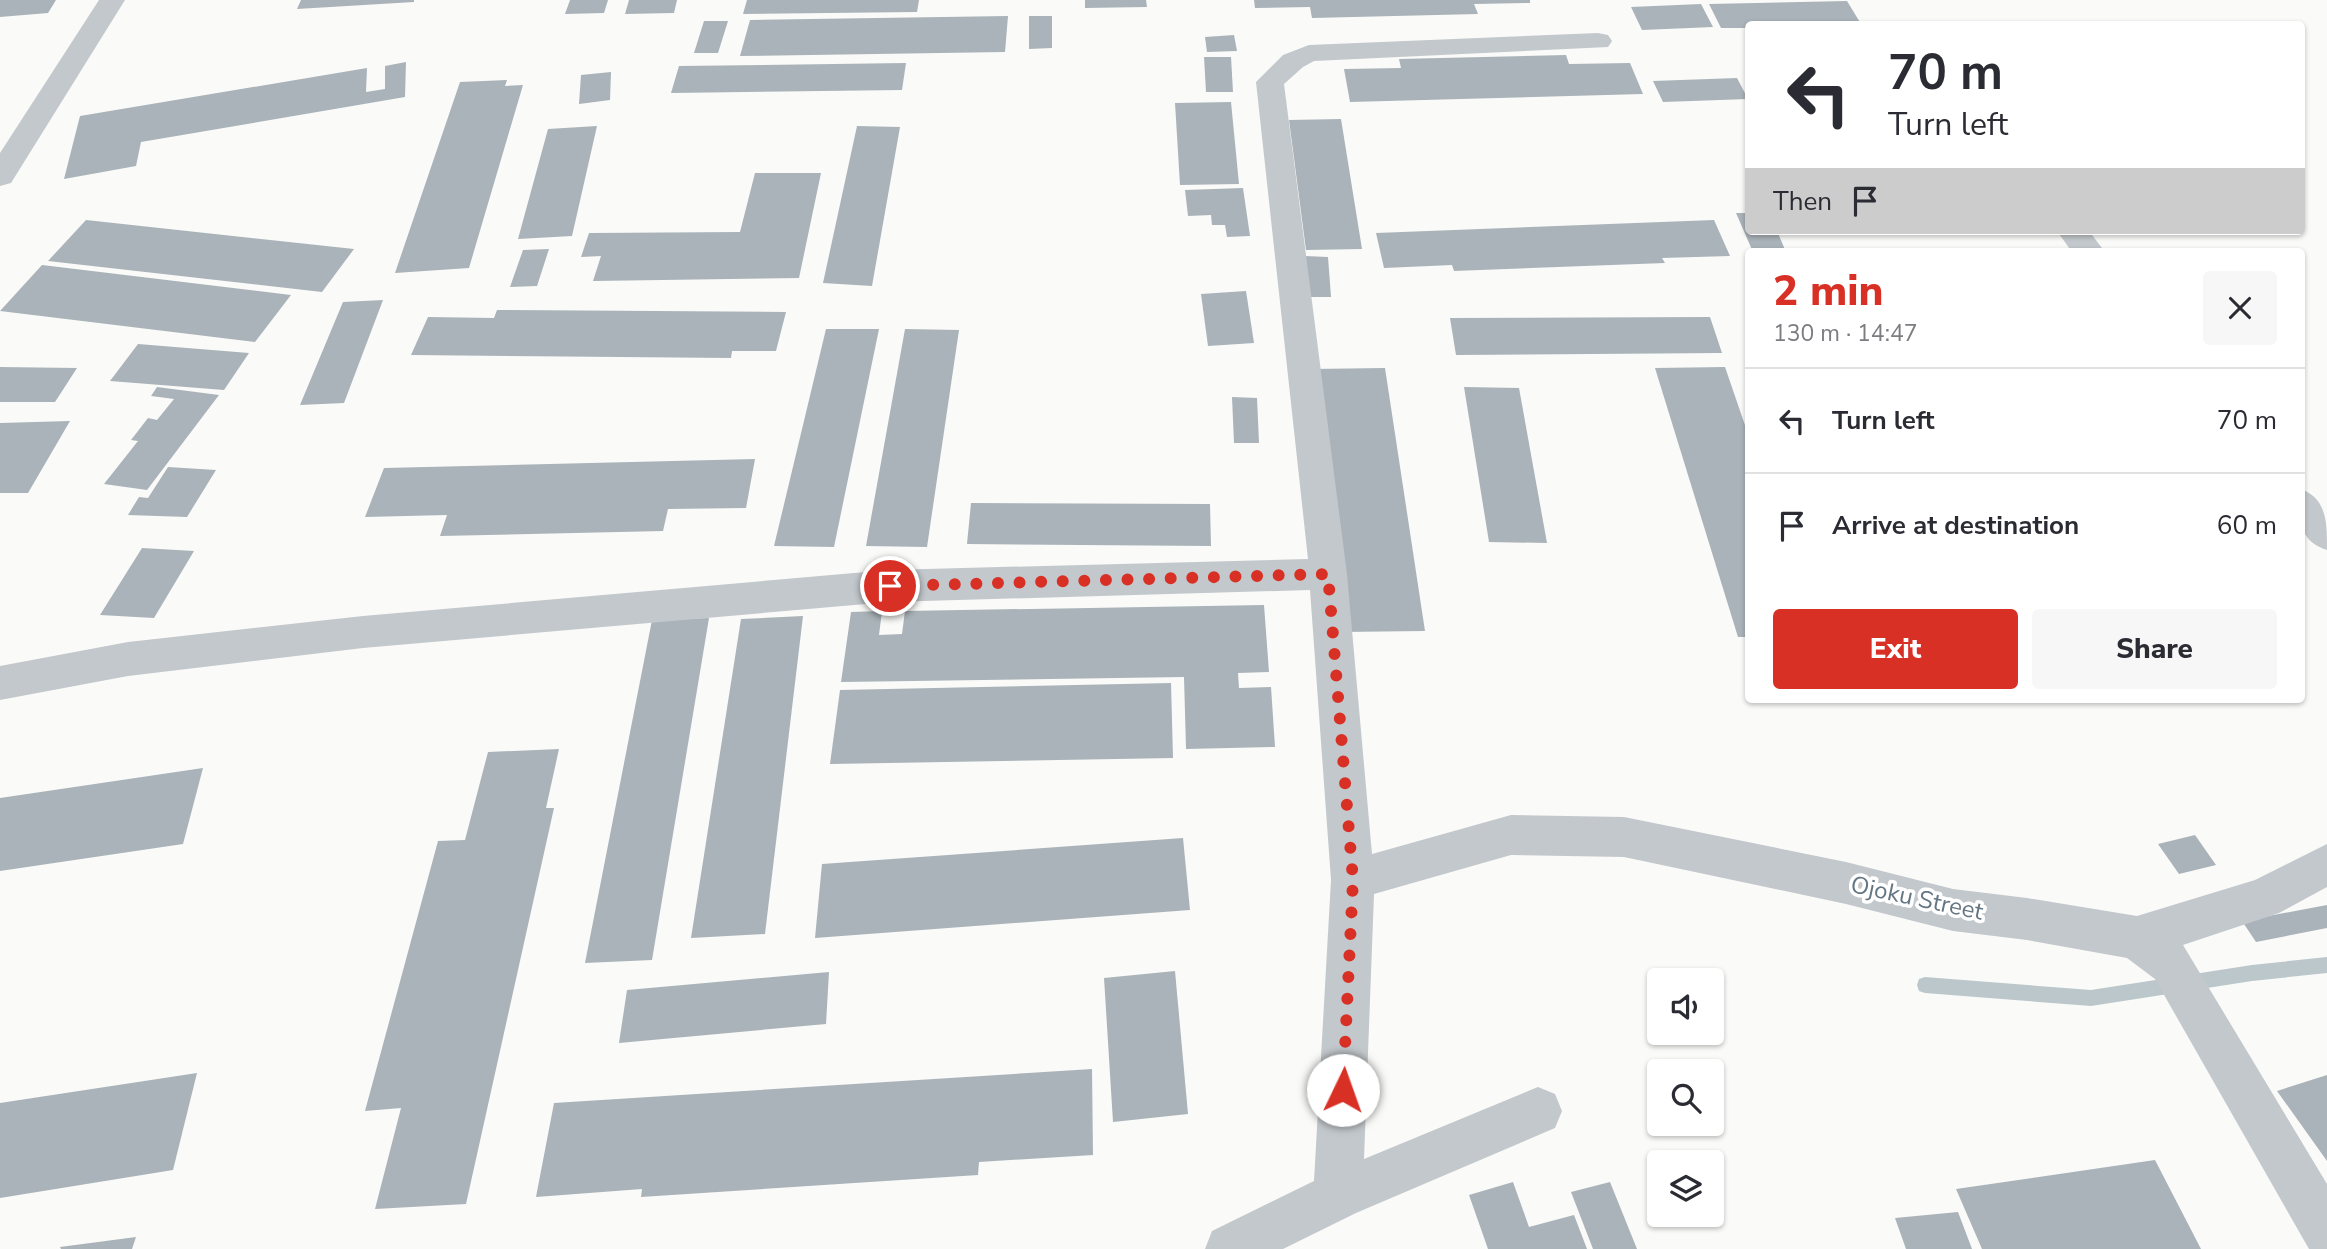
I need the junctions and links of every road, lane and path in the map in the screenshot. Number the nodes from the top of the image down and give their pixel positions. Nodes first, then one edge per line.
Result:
1 (112, 0) edge
2 (1598, 41) dead end
3 (0, 176) edge
4 (2305, 508) edge
5 (2327, 535) edge
6 (1328, 574) junction
7 (0, 683) edge
8 (2327, 864) edge
9 (1353, 880) junction
10 (2154, 951) junction
11 (1538, 1111) dead end
12 (1338, 1195) junction
13 (2327, 1231) edge
14 (1230, 1249) edge

1 - 3 street
2 - 6 street
4 - 5 street
6 - 7 street
6 - 9 street
8 - 10 street
9 - 10 street, Ojoku Street
9 - 12 street
10 - 13 street
11 - 12 street
12 - 14 street

